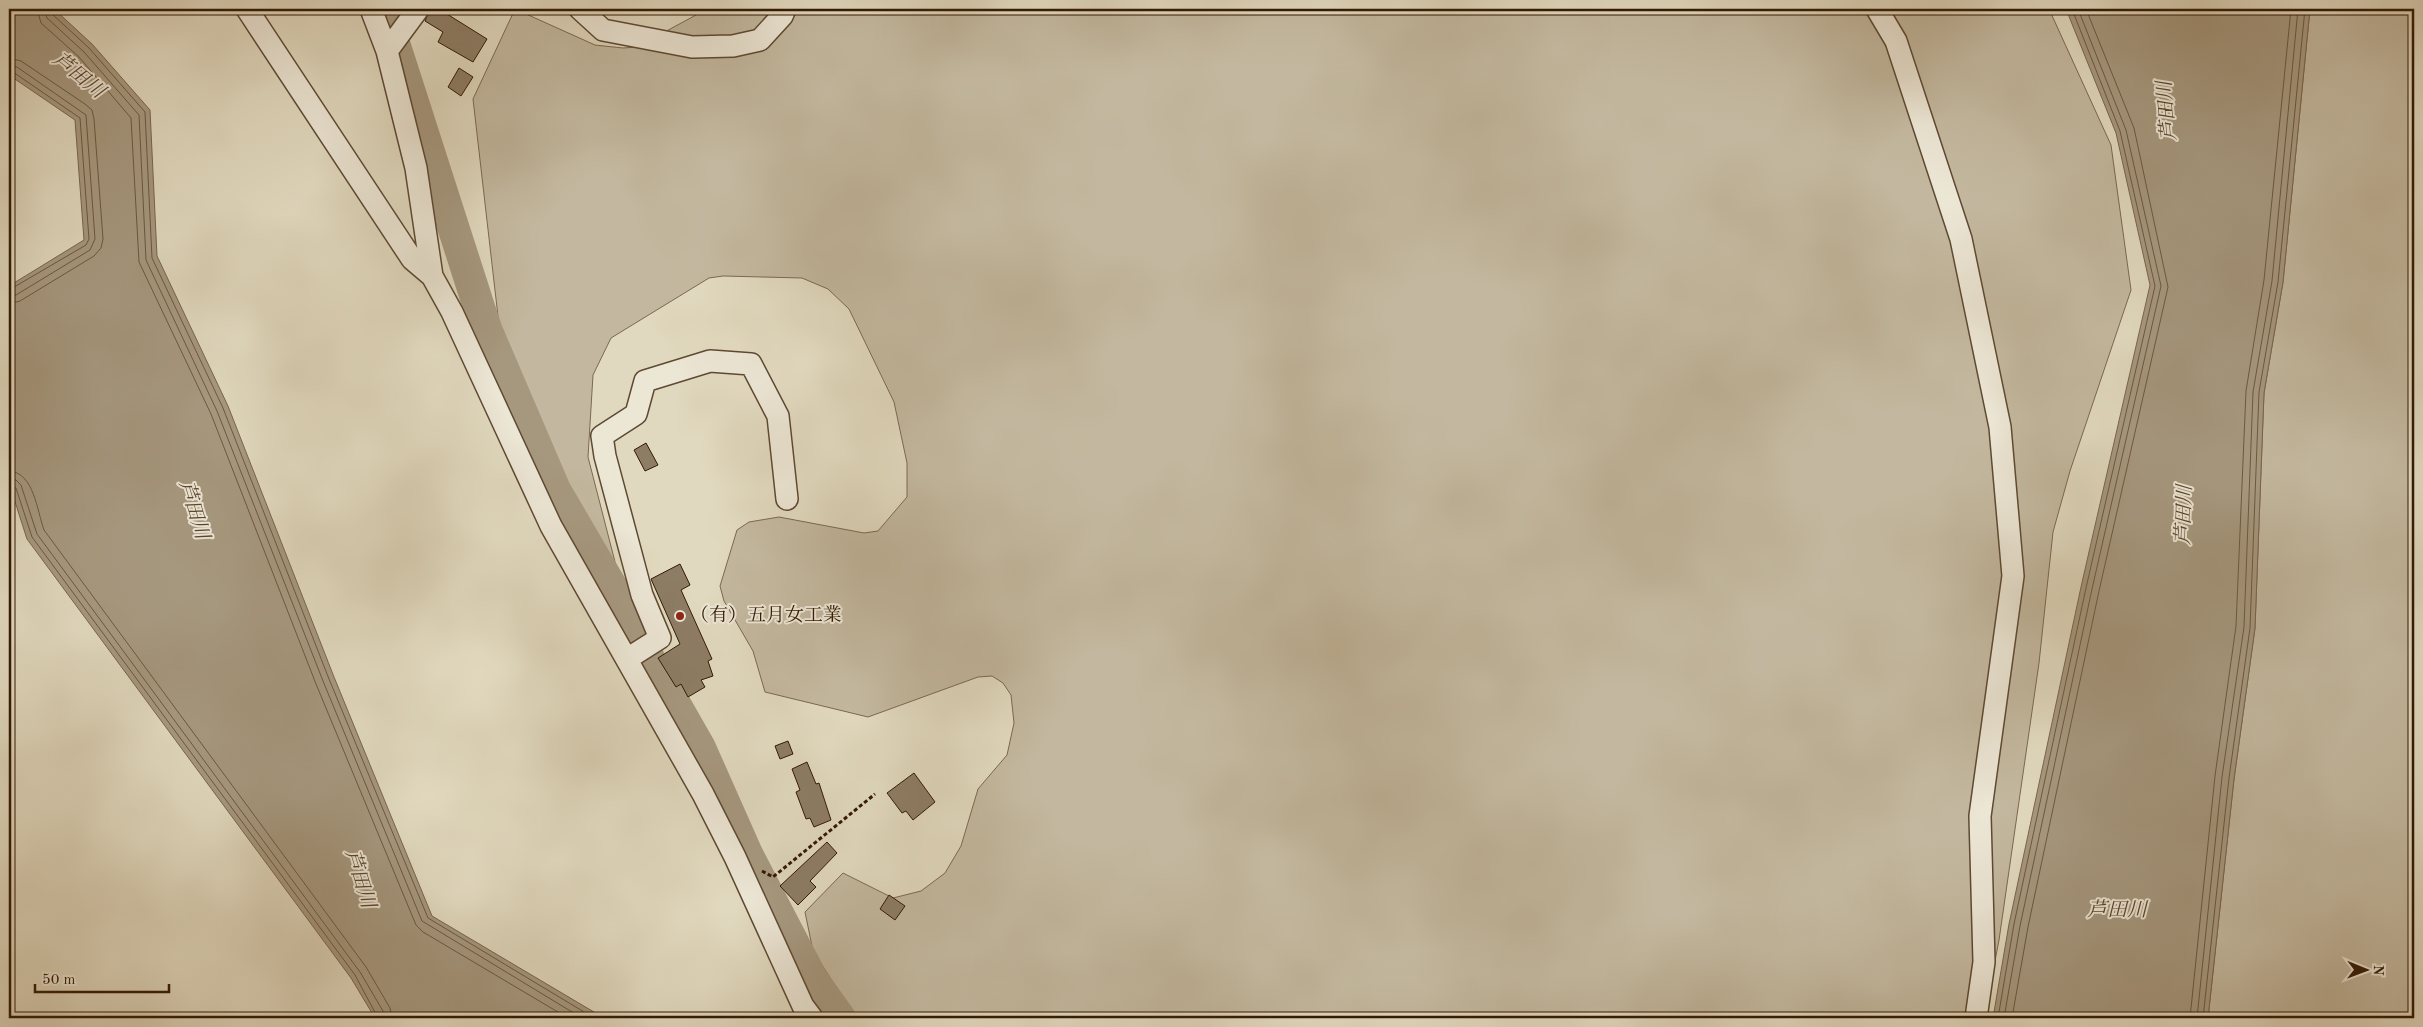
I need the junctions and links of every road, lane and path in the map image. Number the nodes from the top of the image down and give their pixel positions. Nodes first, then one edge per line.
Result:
1 (247, 9) edge
2 (370, 9) edge
3 (418, 9) edge
4 (580, 9) edge
5 (785, 9) edge
6 (1877, 9) edge
7 (386, 51) junction
8 (432, 276) junction
9 (788, 498) dead end
10 (627, 659) junction
11 (875, 794) dead end
12 (735, 857) junction
13 (812, 1018) edge
14 (1976, 1018) edge

1 - 8 street
2 - 7 street
3 - 7 street
4 - 5 street
6 - 14 street
7 - 8 street
8 - 10 street
9 - 10 street
10 - 12 street
11 - 12 path
12 - 13 street

